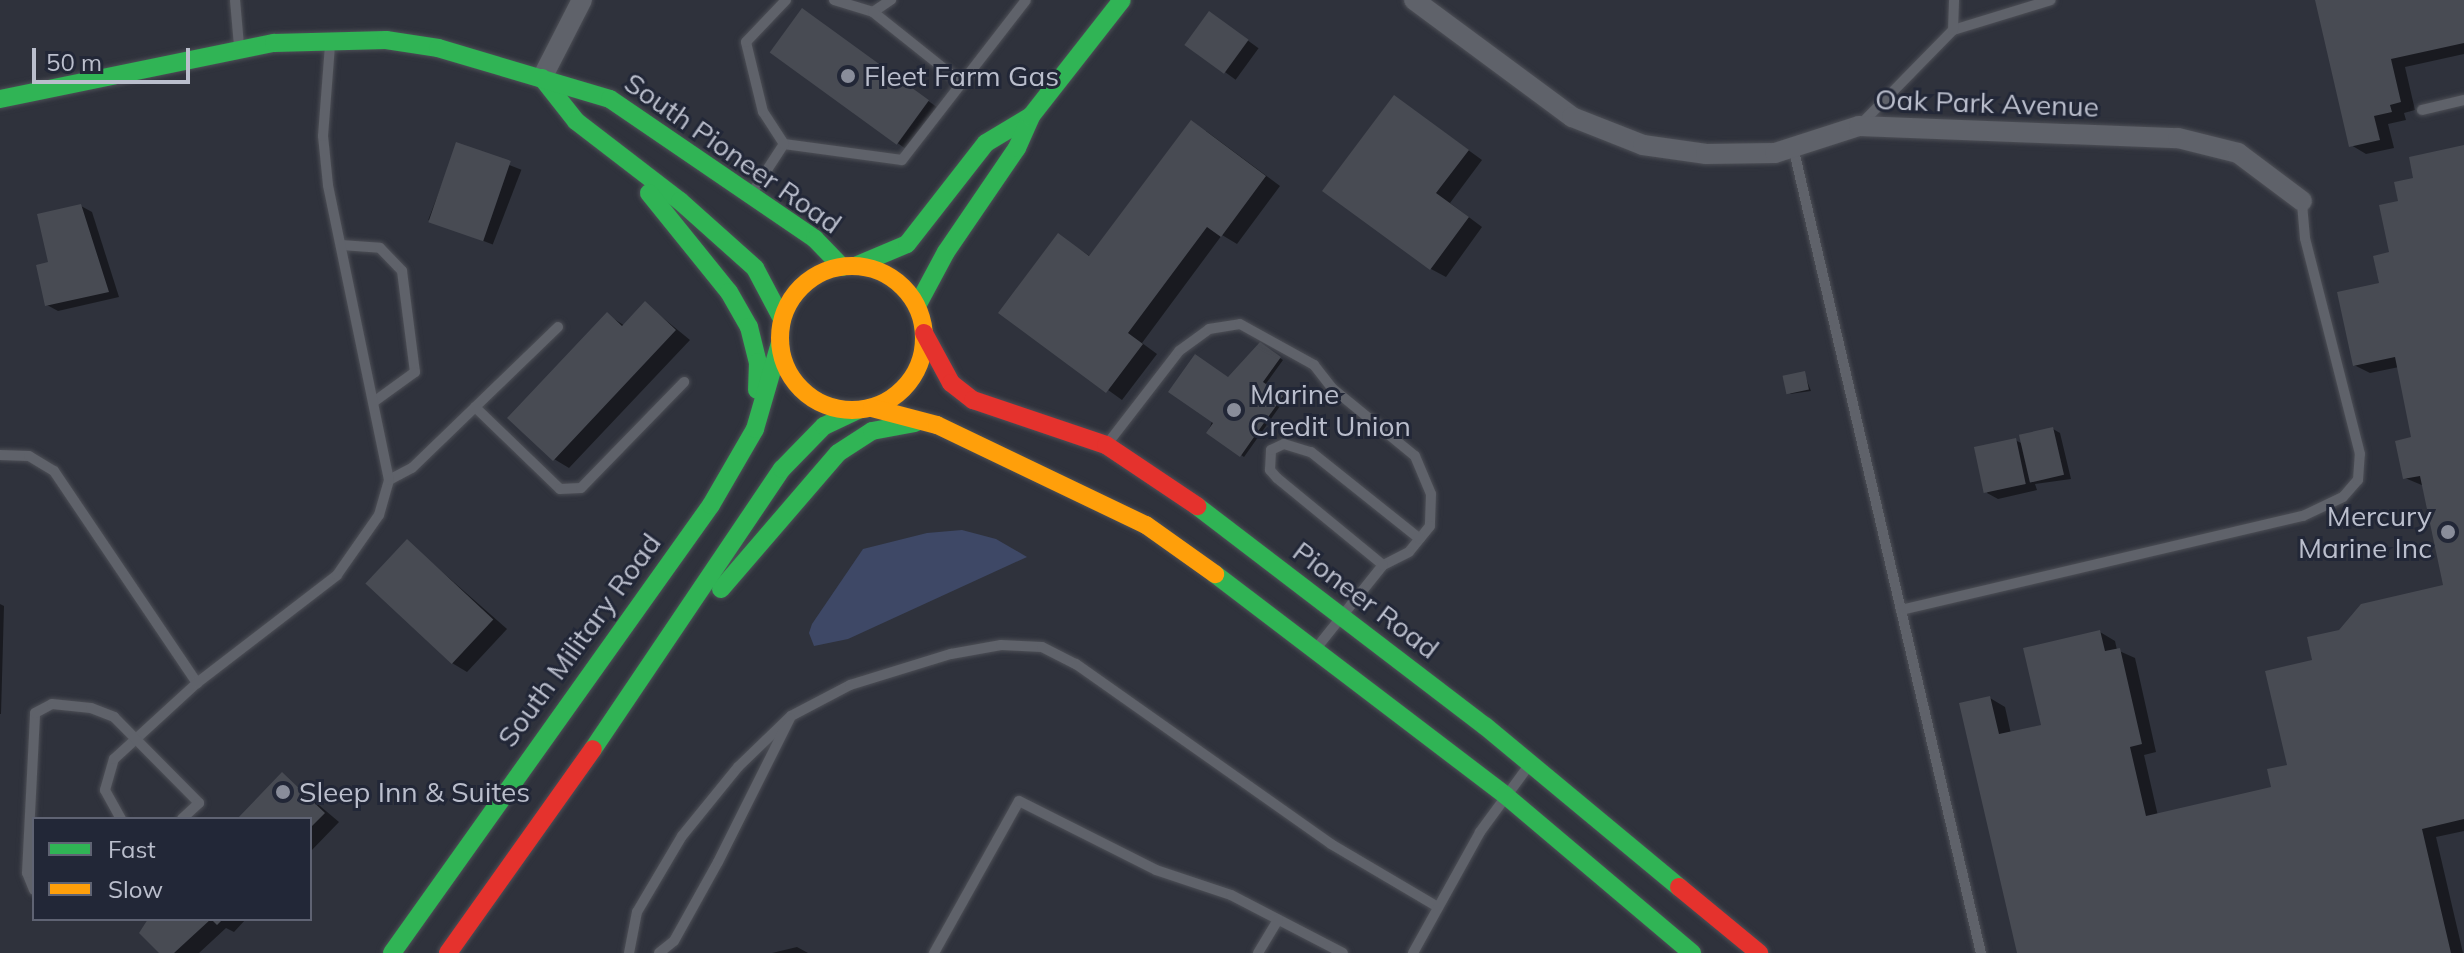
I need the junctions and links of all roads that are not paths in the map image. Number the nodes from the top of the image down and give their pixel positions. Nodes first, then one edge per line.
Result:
1 (235, 0) edge
2 (582, 0) edge
3 (786, 0) edge
4 (834, 0) edge
5 (891, 0) edge
6 (1026, 0) edge
7 (1122, 0) edge
8 (1414, 0) edge
9 (1954, 0) edge
10 (2051, 0) edge
11 (873, 12) junction
12 (1953, 30) junction
13 (331, 39) junction
14 (239, 48) junction
15 (542, 78) junction
16 (962, 83) junction
17 (0, 99) edge
18 (2464, 100) edge
19 (2422, 110) dead end
20 (1031, 116) junction
21 (1859, 126) junction
22 (784, 144) junction
23 (1794, 151) junction
24 (622, 156) junction
25 (750, 194) junction
26 (2302, 201) joint
27 (341, 245) junction
28 (848, 266) junction
29 (917, 306) junction
30 (782, 319) junction
31 (558, 327) dead end
32 (924, 333) junction
33 (780, 343) junction
34 (684, 382) dead end
35 (375, 401) junction
36 (475, 407) junction
37 (865, 409) junction
38 (937, 425) junction
39 (1106, 445) junction
40 (745, 446) junction
41 (0, 455) edge
42 (389, 480) junction
43 (1420, 539) junction
44 (1383, 565) junction
45 (1901, 610) junction
46 (1343, 616) junction
47 (1316, 647) junction
48 (662, 652) junction
49 (197, 683) junction
50 (791, 716) junction
51 (136, 738) junction
52 (1531, 763) junction
53 (1505, 795) junction
54 (120, 817) edge
55 (184, 817) edge
56 (32, 885) edge
57 (1438, 907) junction
58 (1278, 920) junction
59 (392, 953) edge
60 (448, 953) edge
61 (629, 953) edge
62 (659, 953) edge
63 (934, 953) edge
64 (1258, 953) edge
65 (1343, 953) edge
66 (1413, 953) edge
67 (1692, 953) edge
68 (1759, 953) edge
69 (1981, 953) edge

1 - 14 lane
2 - 15 street
3 - 22 lane
4 - 11 lane
5 - 11 lane
6 - 16 lane
7 - 20 main road
8 - 23 street, Oak Park Avenue
9 - 12 lane
10 - 12 lane
11 - 16 lane
12 - 21 lane
13 - 14 main road, South Pioneer Road
13 - 15 main road, South Pioneer Road
13 - 27 lane
14 - 17 main road, South Pioneer Road
15 - 24 main road
15 - 25 main road, South Pioneer Road
16 - 22 lane
18 - 19 lane
20 - 28 main road
20 - 29 main road
21 - 23 street, Oak Park Avenue
21 - 26 street, Oak Park Avenue
22 - 25 lane
23 - 45 lane
24 - 30 main road
24 - 40 main road
25 - 28 main road, South Pioneer Road
26 - 45 lane
27 - 35 lane
27 - 35 lane
28 - 29 main road
28 - 30 main road
29 - 32 main road
30 - 33 main road
31 - 36 lane
32 - 37 main road
32 - 39 main road, Pioneer Road
33 - 37 main road
33 - 40 main road, South Military Road
34 - 36 lane
35 - 42 lane
36 - 42 lane
37 - 38 main road
37 - 48 main road
38 - 47 main road
38 - 48 main road
39 - 43 lane
39 - 46 main road, Pioneer Road
40 - 59 main road, South Military Road
41 - 49 lane
42 - 49 lane
43 - 44 lane
43 - 44 lane
44 - 46 lane
45 - 69 lane
46 - 47 lane
46 - 52 main road, Pioneer Road
47 - 53 main road
48 - 60 main road
49 - 51 lane
50 - 57 lane
50 - 61 lane
50 - 62 lane
51 - 54 lane
51 - 55 lane
51 - 56 lane
52 - 53 lane
52 - 68 main road, Pioneer Road
53 - 57 lane
53 - 67 main road
57 - 66 lane
58 - 63 lane
58 - 64 lane
58 - 65 lane

